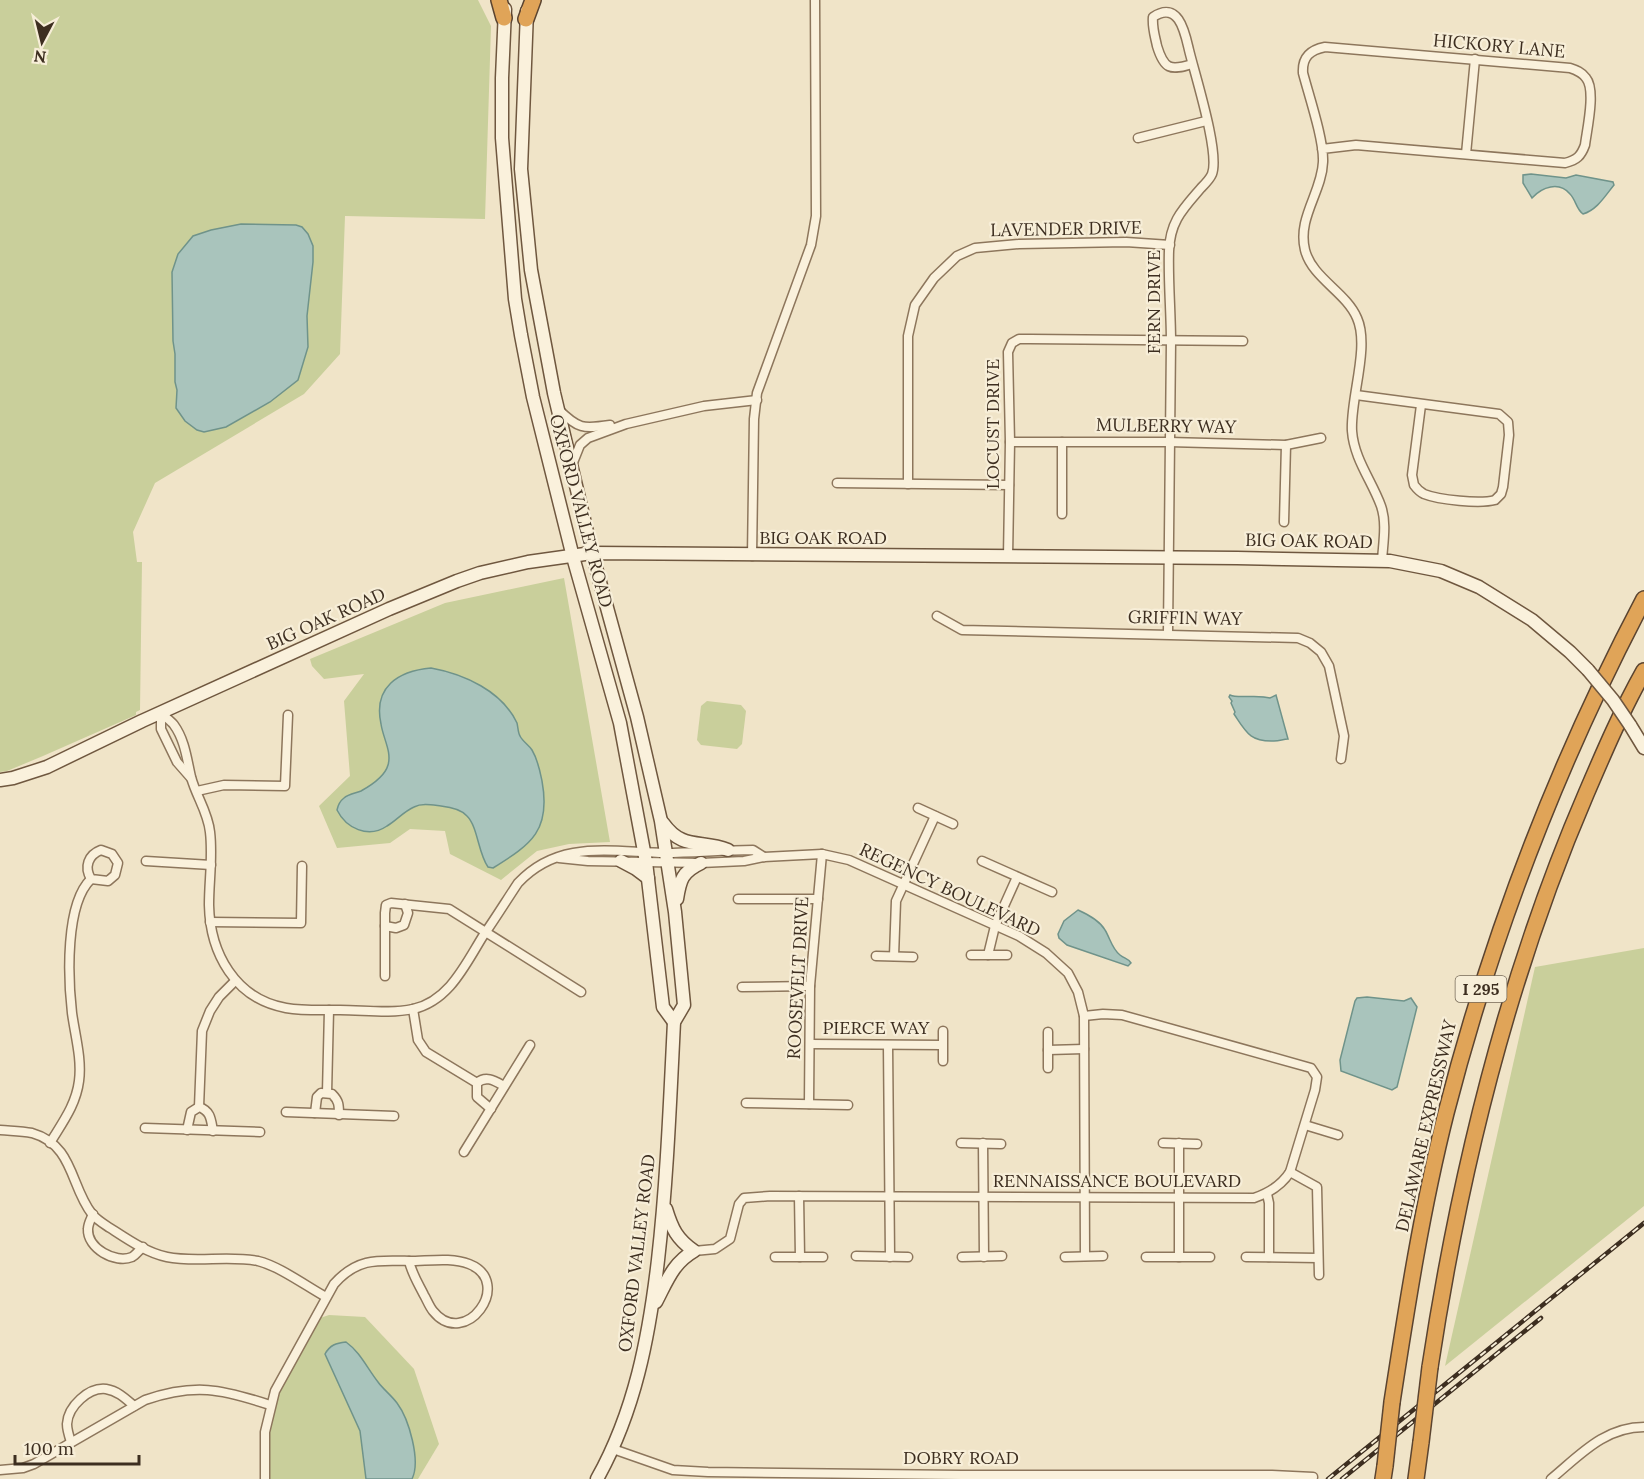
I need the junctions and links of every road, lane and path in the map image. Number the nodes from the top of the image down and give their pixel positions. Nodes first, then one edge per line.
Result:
1 (499, 0) edge
2 (506, 0) edge
3 (528, 0) edge
4 (533, 0) edge
5 (815, 0) edge
6 (504, 18) junction
7 (526, 19) junction
8 (1475, 59) junction
9 (1192, 64) junction
10 (1206, 121) junction
11 (1138, 138) dead end
12 (1322, 149) junction
13 (1466, 154) junction
14 (1170, 245) junction
15 (1171, 341) junction
16 (1243, 341) dead end
17 (1356, 395) junction
18 (757, 400) junction
19 (1421, 405) junction
20 (558, 409) junction
21 (626, 424) junction
22 (1321, 438) dead end
23 (1010, 442) junction
24 (1062, 442) junction
25 (1169, 442) junction
26 (1286, 445) junction
27 (572, 467) junction
28 (837, 483) dead end
29 (908, 484) junction
30 (1009, 485) junction
31 (1062, 514) dead end
32 (1284, 522) dead end
33 (592, 553) junction
34 (752, 556) junction
35 (573, 557) junction
36 (1008, 557) junction
37 (1168, 557) junction
38 (1382, 561) junction
39 (1644, 599) edge
40 (937, 616) dead end
41 (1168, 633) junction
42 (1644, 670) edge
43 (161, 713) junction
44 (288, 715) dead end
45 (1644, 748) edge
46 (1341, 759) dead end
47 (191, 778) junction
48 (0, 780) edge
49 (197, 791) junction
50 (918, 808) dead end
51 (935, 816) junction
52 (661, 821) junction
53 (953, 824) dead end
54 (728, 850) junction
55 (822, 854) junction
56 (645, 857) junction
57 (764, 857) junction
58 (558, 858) junction
59 (668, 858) junction
60 (146, 861) dead end
61 (621, 861) junction
62 (982, 861) dead end
63 (701, 863) junction
64 (211, 865) junction
65 (302, 866) dead end
66 (1017, 877) junction
67 (648, 878) junction
68 (91, 879) dead end
69 (903, 885) junction
70 (1052, 892) dead end
71 (738, 899) dead end
72 (818, 899) junction
73 (405, 904) junction
74 (675, 912) junction
75 (210, 922) junction
76 (385, 926) junction
77 (995, 926) junction
78 (486, 931) junction
79 (971, 955) dead end
80 (988, 955) junction
81 (1006, 955) dead end
82 (876, 956) dead end
83 (894, 956) junction
84 (913, 957) dead end
85 (385, 976) dead end
86 (235, 981) junction
87 (810, 986) junction
88 (742, 987) dead end
89 (581, 992) dead end
90 (413, 1009) junction
91 (329, 1010) junction
92 (1084, 1016) junction
93 (674, 1022) junction
94 (943, 1031) dead end
95 (1048, 1032) dead end
96 (810, 1044) junction
97 (530, 1045) dead end
98 (888, 1045) junction
99 (942, 1045) junction
100 (1084, 1049) junction
101 (1048, 1050) junction
102 (943, 1061) dead end
103 (1048, 1068) dead end
104 (477, 1083) junction
105 (504, 1086) junction
106 (327, 1093) junction
107 (747, 1103) dead end
108 (809, 1104) junction
109 (848, 1105) dead end
110 (199, 1107) junction
111 (491, 1108) junction
112 (286, 1112) dead end
113 (315, 1113) junction
114 (339, 1115) junction
115 (394, 1116) dead end
116 (1305, 1125) junction
117 (145, 1128) dead end
118 (0, 1130) edge
119 (187, 1130) junction
120 (213, 1131) junction
121 (260, 1132) dead end
122 (1338, 1135) dead end
123 (50, 1143) junction
124 (961, 1143) dead end
125 (983, 1143) junction
126 (1163, 1143) dead end
127 (1179, 1143) junction
128 (1001, 1144) dead end
129 (1197, 1144) dead end
130 (464, 1152) dead end
131 (1290, 1172) junction
132 (1267, 1194) junction
133 (799, 1196) junction
134 (889, 1196) junction
135 (984, 1197) junction
136 (1083, 1197) junction
137 (1179, 1198) junction
138 (664, 1203) junction
139 (93, 1214) junction
140 (143, 1247) junction
141 (694, 1251) junction
142 (856, 1256) dead end
143 (1002, 1256) dead end
144 (1085, 1256) junction
145 (1103, 1256) dead end
146 (775, 1257) dead end
147 (800, 1257) junction
148 (823, 1257) dead end
149 (890, 1257) junction
150 (908, 1257) dead end
151 (962, 1257) dead end
152 (984, 1257) junction
153 (1065, 1257) dead end
154 (1146, 1257) dead end
155 (1179, 1257) junction
156 (1210, 1257) dead end
157 (1246, 1257) dead end
158 (1269, 1257) junction
159 (1318, 1257) junction
160 (409, 1261) junction
161 (1318, 1275) dead end
162 (326, 1297) junction
163 (651, 1311) junction
164 (270, 1405) junction
165 (134, 1406) junction
166 (1644, 1427) edge
167 (71, 1442) junction
168 (613, 1449) junction
169 (0, 1470) edge
170 (1384, 1473) edge
171 (831, 1477) edge
172 (977, 1477) edge
173 (1313, 1477) dead end
174 (265, 1479) edge
175 (597, 1479) edge
176 (1416, 1479) edge
177 (1551, 1479) edge

1 - 6 highway
2 - 6 main road, OXFORD VALLEY ROAD
3 - 7 main road, OXFORD VALLEY ROAD
4 - 7 highway
5 - 18 street
6 - 35 main road, OXFORD VALLEY ROAD
7 - 20 main road, OXFORD VALLEY ROAD
8 - 12 street, HICKORY LANE
8 - 13 street
8 - 13 street, HICKORY LANE
9 - 9 street, FERN DRIVE
9 - 10 street, FERN DRIVE
10 - 11 street
10 - 14 street, FERN DRIVE
12 - 13 street, HICKORY LANE
12 - 17 street, HICKORY LANE
14 - 15 street, FERN DRIVE
14 - 29 street, LAVENDER DRIVE
15 - 16 street, LOCUST DRIVE
15 - 23 street, LOCUST DRIVE
15 - 25 street, FERN DRIVE
17 - 19 street
17 - 38 street, HICKORY LANE
18 - 21 street
18 - 34 street
19 - 19 street
20 - 21 street
20 - 27 main road, OXFORD VALLEY ROAD
21 - 27 street
22 - 26 street, MULBERRY WAY
23 - 24 street, MULBERRY WAY
23 - 30 street, LOCUST DRIVE
24 - 25 street, MULBERRY WAY
24 - 31 street
25 - 26 street, MULBERRY WAY
25 - 37 street, FERN DRIVE
26 - 32 street
27 - 33 main road, OXFORD VALLEY ROAD
28 - 29 street
29 - 30 street
30 - 36 street, LOCUST DRIVE
33 - 34 main road, BIG OAK ROAD
33 - 35 main road, BIG OAK ROAD
33 - 52 main road, OXFORD VALLEY ROAD
34 - 36 main road, BIG OAK ROAD
35 - 43 main road, BIG OAK ROAD
35 - 56 main road, OXFORD VALLEY ROAD
36 - 37 main road, BIG OAK ROAD
37 - 38 main road, BIG OAK ROAD
37 - 41 street, FERN DRIVE
38 - 45 main road, BIG OAK ROAD, bridge
39 - 170 highway, DELAWARE EXPRESSWAY / I 295, bridge
40 - 41 street, GRIFFIN WAY
41 - 46 street, GRIFFIN WAY
42 - 176 highway, I 295, bridge
43 - 47 street
43 - 47 street
43 - 48 main road, BIG OAK ROAD
44 - 49 street
47 - 49 street
49 - 64 street
50 - 51 street
51 - 53 street
51 - 69 street
52 - 54 main road
52 - 59 main road, OXFORD VALLEY ROAD
54 - 57 street, REGENCY BOULEVARD
54 - 59 street, REGENCY BOULEVARD
55 - 57 street, REGENCY BOULEVARD
55 - 69 street, REGENCY BOULEVARD
55 - 72 street, ROOSEVELT DRIVE
56 - 58 street
56 - 59 street
56 - 61 street
56 - 67 main road, OXFORD VALLEY ROAD
57 - 63 street, REGENCY BOULEVARD
58 - 61 street
58 - 78 street
59 - 63 street, REGENCY BOULEVARD
59 - 74 main road, OXFORD VALLEY ROAD
60 - 64 street
61 - 67 main road
62 - 66 street
63 - 74 main road
64 - 75 street
65 - 75 street
66 - 70 street
66 - 77 street
67 - 93 main road, OXFORD VALLEY ROAD
68 - 123 street
69 - 77 street, REGENCY BOULEVARD
69 - 83 street
71 - 72 street
72 - 87 street, ROOSEVELT DRIVE
73 - 76 street
73 - 76 street
73 - 78 street
74 - 93 main road, OXFORD VALLEY ROAD
75 - 86 street
76 - 85 street
77 - 80 street
77 - 92 street, REGENCY BOULEVARD
78 - 89 street
78 - 90 street
79 - 80 street
80 - 81 street
82 - 83 street
83 - 84 street
86 - 91 street
86 - 110 street
87 - 88 street
87 - 96 street, ROOSEVELT DRIVE
90 - 91 street
90 - 104 street
91 - 106 street
92 - 100 street, REGENCY BOULEVARD
92 - 116 street, RENNAISSANCE BOULEVARD
93 - 138 main road, OXFORD VALLEY ROAD
94 - 99 street
95 - 101 street
96 - 98 street, PIERCE WAY
96 - 108 street, ROOSEVELT DRIVE
97 - 105 street
98 - 99 street, PIERCE WAY
98 - 134 street
99 - 102 street
100 - 101 street
100 - 136 street, REGENCY BOULEVARD
101 - 103 street
104 - 105 street
104 - 111 street
105 - 111 street
106 - 113 street
106 - 114 street
107 - 108 street
108 - 109 street
110 - 119 street
110 - 120 street
111 - 130 street
112 - 113 street
113 - 114 street
114 - 115 street
116 - 122 street
116 - 131 street, RENNAISSANCE BOULEVARD
117 - 119 street
118 - 123 street
119 - 120 street
120 - 121 street
123 - 139 street
124 - 125 street
125 - 128 street
125 - 135 street
126 - 127 street
127 - 129 street
127 - 137 street
131 - 132 street, RENNAISSANCE BOULEVARD
131 - 159 street
132 - 137 street, RENNAISSANCE BOULEVARD
132 - 158 street
133 - 134 street, RENNAISSANCE BOULEVARD
133 - 141 street, RENNAISSANCE BOULEVARD
133 - 147 street
134 - 135 street, RENNAISSANCE BOULEVARD
134 - 149 street
135 - 136 street, RENNAISSANCE BOULEVARD
135 - 152 street
136 - 137 street, RENNAISSANCE BOULEVARD
136 - 144 street, REGENCY BOULEVARD
137 - 155 street
138 - 141 main road
138 - 163 main road, OXFORD VALLEY ROAD
139 - 140 street
139 - 140 street
140 - 162 street
141 - 163 main road
142 - 149 street
143 - 152 street
144 - 145 street
144 - 153 street
146 - 147 street
147 - 148 street
149 - 150 street
151 - 152 street
154 - 155 street
155 - 156 street
157 - 158 street
158 - 159 street
159 - 161 street
160 - 160 street
160 - 162 street
162 - 164 street
163 - 168 main road, OXFORD VALLEY ROAD
164 - 165 street
164 - 174 street
165 - 167 street
165 - 167 street
166 - 177 street
167 - 169 street
168 - 171 street, DOBRY ROAD
168 - 175 main road, OXFORD VALLEY ROAD
171 - 172 street, DOBRY ROAD
172 - 173 street, DOBRY ROAD

